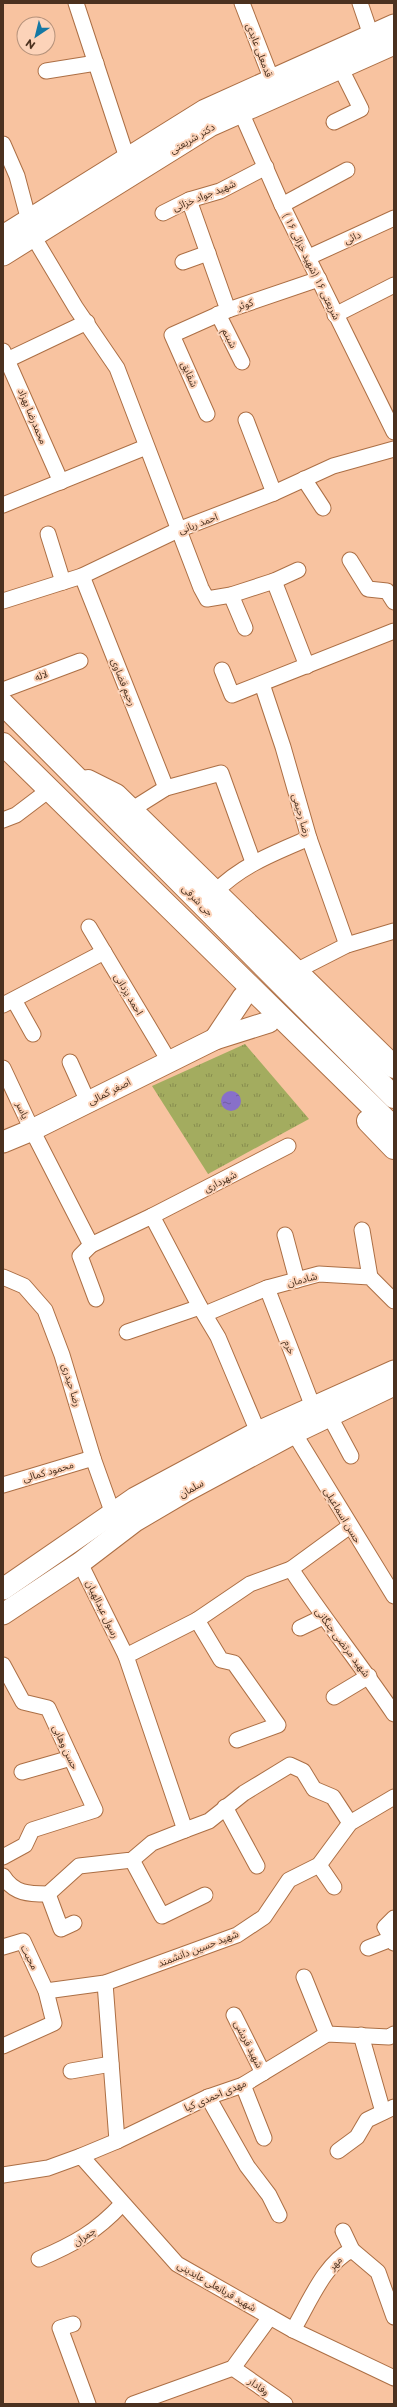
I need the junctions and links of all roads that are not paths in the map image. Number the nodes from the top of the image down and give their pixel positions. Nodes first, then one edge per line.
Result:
1 (76, 3) edge
2 (242, 3) edge
3 (360, 3) edge
4 (394, 24) edge
5 (381, 43) edge
6 (337, 61) junction
7 (96, 62) junction
8 (46, 71) dead end
9 (275, 89) junction
10 (238, 105) junction
11 (334, 122) dead end
12 (3, 144) edge
13 (130, 166) junction
14 (266, 168) junction
15 (347, 170) dead end
16 (189, 200) junction
17 (282, 205) junction
18 (163, 212) dead end
19 (394, 218) edge
20 (31, 228) junction
21 (3, 236) edge
22 (208, 253) junction
23 (3, 255) edge
24 (309, 257) junction
25 (183, 262) dead end
26 (319, 279) junction
27 (394, 285) edge
28 (223, 312) junction
29 (336, 315) junction
30 (87, 322) junction
31 (172, 334) joint
32 (5, 358) edge
33 (242, 362) dead end
34 (207, 414) dead end
35 (246, 420) dead end
36 (394, 432) edge
37 (146, 446) junction
38 (394, 449) edge
39 (304, 479) junction
40 (61, 482) junction
41 (274, 493) junction
42 (3, 505) edge
43 (323, 508) dead end
44 (178, 530) junction
45 (48, 534) dead end
46 (350, 560) dead end
47 (298, 570) dead end
48 (82, 576) junction
49 (274, 581) junction
50 (63, 582) junction
51 (231, 595) junction
52 (3, 601) edge
53 (394, 602) edge
54 (245, 628) dead end
55 (394, 631) edge
56 (80, 661) dead end
57 (307, 666) junction
58 (222, 670) dead end
59 (262, 684) junction
60 (3, 690) edge
61 (3, 704) edge
62 (3, 744) edge
63 (71, 772) junction
64 (166, 788) junction
65 (49, 790) junction
66 (131, 810) junction
67 (3, 820) edge
68 (308, 838) junction
69 (253, 862) junction
70 (215, 892) junction
71 (90, 927) dead end
72 (394, 931) edge
73 (347, 945) junction
74 (104, 952) junction
75 (296, 971) junction
76 (243, 997) junction
77 (8, 1003) edge
78 (269, 1022) junction
79 (32, 1034) dead end
80 (215, 1039) junction
81 (391, 1060) edge
82 (169, 1061) junction
83 (70, 1062) dead end
84 (3, 1068) edge
85 (394, 1097) edge
86 (88, 1102) junction
87 (394, 1128) edge
88 (32, 1130) junction
89 (3, 1142) edge
90 (288, 1146) dead end
91 (394, 1148) edge
92 (152, 1216) junction
93 (362, 1230) dead end
94 (285, 1235) dead end
95 (91, 1245) junction
96 (370, 1277) junction
97 (297, 1280) junction
98 (6, 1282) edge
99 (267, 1288) junction
100 (96, 1298) dead end
101 (394, 1301) edge
102 (202, 1311) junction
103 (127, 1332) dead end
104 (394, 1370) edge
105 (394, 1385) edge
106 (321, 1411) junction
107 (258, 1432) junction
108 (294, 1433) junction
109 (351, 1456) dead end
110 (93, 1458) junction
111 (3, 1485) edge
112 (113, 1514) junction
113 (350, 1526) junction
114 (80, 1563) junction
115 (292, 1569) junction
116 (3, 1589) edge
117 (394, 1596) edge
118 (3, 1614) edge
119 (323, 1617) junction
120 (197, 1620) junction
121 (300, 1628) dead end
122 (126, 1656) junction
123 (3, 1665) edge
124 (369, 1676) junction
125 (334, 1697) dead end
126 (394, 1714) edge
127 (237, 1740) dead end
128 (71, 1758) junction
129 (22, 1772) dead end
130 (394, 1797) edge
131 (226, 1807) junction
132 (350, 1823) junction
133 (185, 1830) junction
134 (3, 1858) edge
135 (132, 1860) junction
136 (319, 1865) junction
137 (257, 1866) dead end
138 (3, 1876) edge
139 (334, 1887) dead end
140 (48, 1894) junction
141 (205, 1895) dead end
142 (394, 1918) edge
143 (74, 1923) dead end
144 (392, 1941) edge
145 (3, 1948) edge
146 (368, 1948) dead end
147 (304, 1977) dead end
148 (105, 1983) junction
149 (46, 1991) junction
150 (234, 2015) dead end
151 (327, 2034) junction
152 (394, 2034) edge
153 (361, 2035) junction
154 (3, 2046) edge
155 (111, 2064) junction
156 (71, 2071) dead end
157 (263, 2073) junction
158 (243, 2085) junction
159 (208, 2097) junction
160 (388, 2110) edge
161 (264, 2138) dead end
162 (118, 2141) junction
163 (338, 2151) dead end
164 (81, 2156) junction
165 (3, 2175) edge
166 (122, 2204) junction
167 (279, 2215) dead end
168 (343, 2231) dead end
169 (352, 2250) junction
170 (39, 2259) dead end
171 (270, 2317) junction
172 (394, 2317) edge
173 (73, 2324) dead end
174 (293, 2330) junction
175 (233, 2368) junction
176 (394, 2378) edge
177 (88, 2404) edge
178 (133, 2404) edge
179 (285, 2404) edge

1 - 7 street
2 - 9 street, قدمعلی عابدی
3 - 5 street
4 - 5 main road, دکتر شریعتی
5 - 6 main road, دکتر شریعتی
6 - 9 main road, دکتر شریعتی
6 - 11 street
7 - 8 street
7 - 13 street
9 - 10 main road, دکتر شریعتی
10 - 13 main road, دکتر شریعتی
10 - 14 street, شریعتی ۱۶ (شهید خزائی ۱۶ )
12 - 20 street
13 - 20 main road, دکتر شریعتی
14 - 16 street, شهید جواد خزائی
14 - 17 street, شریعتی ۱۶ (شهید خزائی ۱۶ )
15 - 17 street
16 - 18 street, شهید جواد خزائی
16 - 22 street, شبنم
17 - 24 street, شریعتی ۱۶ (شهید خزائی ۱۶ )
19 - 24 street, دائی
20 - 21 main road, دکتر شریعتی
20 - 23 main road, دکتر شریعتی
20 - 30 street
22 - 25 street
22 - 28 street, شبنم
24 - 26 street, شریعتی ۱۶ (شهید خزائی ۱۶ )
26 - 28 street, کوثر
26 - 29 street, شریعتی ۱۶ (شهید خزائی ۱۶ )
27 - 29 street
28 - 31 street, کوثر
28 - 33 street, شبنم
29 - 36 street, شریعتی ۱۶ (شهید خزائی ۱۶ )
30 - 32 street
30 - 37 street
31 - 34 street, شقایق
32 - 40 street, محمدرضا بهزاد
35 - 41 street
37 - 40 street
37 - 44 street
38 - 39 street, احمد ربانی
39 - 41 street, احمد ربانی
39 - 43 street
40 - 42 street
41 - 44 street, احمد ربانی
44 - 48 street, احمد ربانی
44 - 51 street
45 - 50 street
46 - 53 street
47 - 49 street
48 - 50 street, احمد ربانی
48 - 64 street, رحیم قضاوی
49 - 51 street
49 - 57 street
50 - 52 street, احمد ربانی
51 - 54 street
55 - 57 street
56 - 60 street, لاله
57 - 59 street
58 - 59 street
59 - 68 street, رضا رحیمی
61 - 63 main road, جی شرقی
62 - 65 main road
63 - 66 main road
63 - 85 main road, جی شرقی
64 - 66 street
64 - 69 street
65 - 67 street
65 - 76 main road
65 - 87 main road
66 - 70 main road
68 - 69 street
68 - 73 street, رضا رحیمی
69 - 70 street
70 - 75 main road
71 - 74 street, احمد یزدانی
72 - 73 street
73 - 75 street
74 - 77 street
74 - 82 street, احمد یزدانی
75 - 81 main road
76 - 78 main road
76 - 80 main road
77 - 79 street
78 - 80 main road, اصغر کمالی
78 - 91 main road
80 - 82 main road, اصغر کمالی
82 - 86 main road, اصغر کمالی
83 - 86 street
84 - 88 street, یاسر
86 - 88 main road, اصغر کمالی
88 - 89 main road, اصغر کمالی
88 - 95 street, یاسر
90 - 92 street, شهرداری
92 - 95 street, شهرداری
92 - 102 street
93 - 96 street
94 - 97 street
95 - 100 street
96 - 97 street, شادمان
96 - 101 street
97 - 99 street, شادمان
98 - 110 street, رضا حیدری
99 - 102 street, شادمان
99 - 106 street, خرم
102 - 103 street, شادمان
102 - 107 street
104 - 106 main road, سلمان
105 - 106 main road, سلمان
106 - 107 main road, سلمان
106 - 108 main road, سلمان
106 - 109 street, خرم
107 - 112 main road, سلمان
108 - 113 street, حسن اسماعیلی
108 - 114 main road, سلمان
110 - 111 street, محمود کمالی
110 - 112 street, رضا حیدری
112 - 116 main road, سلمان
113 - 115 street
113 - 117 street, حسن اسماعیلی
114 - 118 main road, سلمان
114 - 122 street, رسول عبدالهیان
115 - 119 street, شهید مرتضی چنگانی
115 - 120 street
119 - 121 street
119 - 124 street, شهید مرتضی چنگانی
120 - 122 street
120 - 127 street
122 - 133 street, رسول عبدالهیان
123 - 128 street, حسن وهابی
124 - 125 street
124 - 126 street, شهید مرتضی چنگانی
128 - 129 street
128 - 134 street, حسن وهابی
130 - 132 street, شهید حسین دانشمند
131 - 132 street
131 - 133 street
131 - 137 street
132 - 136 street, شهید حسین دانشمند
133 - 135 street
135 - 140 street
135 - 141 street
136 - 139 street
136 - 148 street, شهید حسین دانشمند
138 - 140 street
140 - 143 street
142 - 144 street
144 - 146 street
145 - 149 street, محبت
147 - 151 street
148 - 149 street, شهید حسین دانشمند
148 - 155 street
149 - 154 street
150 - 157 street, شهید قریشی
151 - 153 street
151 - 157 street, مهدی احمدی کیا
152 - 153 street
153 - 160 street
155 - 156 street
155 - 162 street
157 - 158 street, مهدی احمدی کیا
158 - 159 street, مهدی احمدی کیا
158 - 161 street
159 - 162 street, مهدی احمدی کیا
159 - 167 street
160 - 163 street
162 - 164 street, مهدی احمدی کیا
164 - 165 street
164 - 166 street, شهید قربانعلی عابدینی
166 - 170 street, چمران
166 - 171 street, شهید قربانعلی عابدینی
168 - 169 street
169 - 172 street, مهر
169 - 174 street, مهر
171 - 174 street, شهید قربانعلی عابدینی
171 - 175 street
173 - 177 street
174 - 176 street, شهید قربانعلی عابدینی
175 - 178 street
175 - 179 street, وفادار

